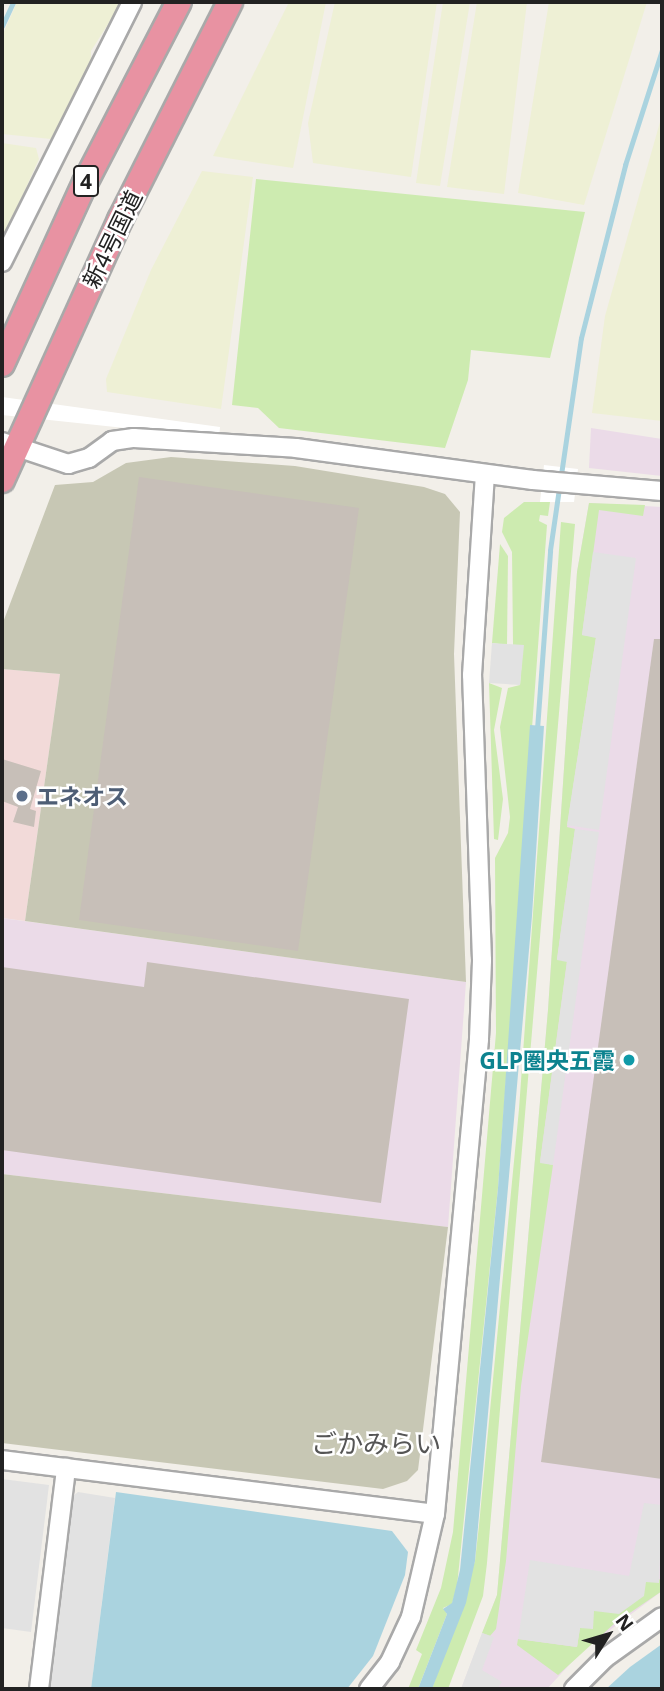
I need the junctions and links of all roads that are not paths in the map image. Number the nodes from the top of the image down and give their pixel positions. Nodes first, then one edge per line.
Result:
1 (132, 2) edge
2 (179, 2) edge
3 (230, 2) edge
4 (2, 262) edge
5 (2, 364) edge
6 (6, 448) edge
7 (485, 474) junction
8 (2, 480) edge
9 (662, 491) edge
10 (2, 1460) edge
11 (66, 1468) junction
12 (435, 1514) junction
13 (662, 1617) edge
14 (39, 1689) edge
15 (369, 1689) edge
16 (574, 1689) edge

1 - 4 street
2 - 5 highway, 新4号国道 / 4
3 - 6 highway, 新4号国道 / 4
6 - 7 street
6 - 8 highway, 新4号国道 / 4
7 - 9 street
7 - 12 street
10 - 11 street
11 - 12 street
11 - 14 street
12 - 15 street
13 - 16 street

